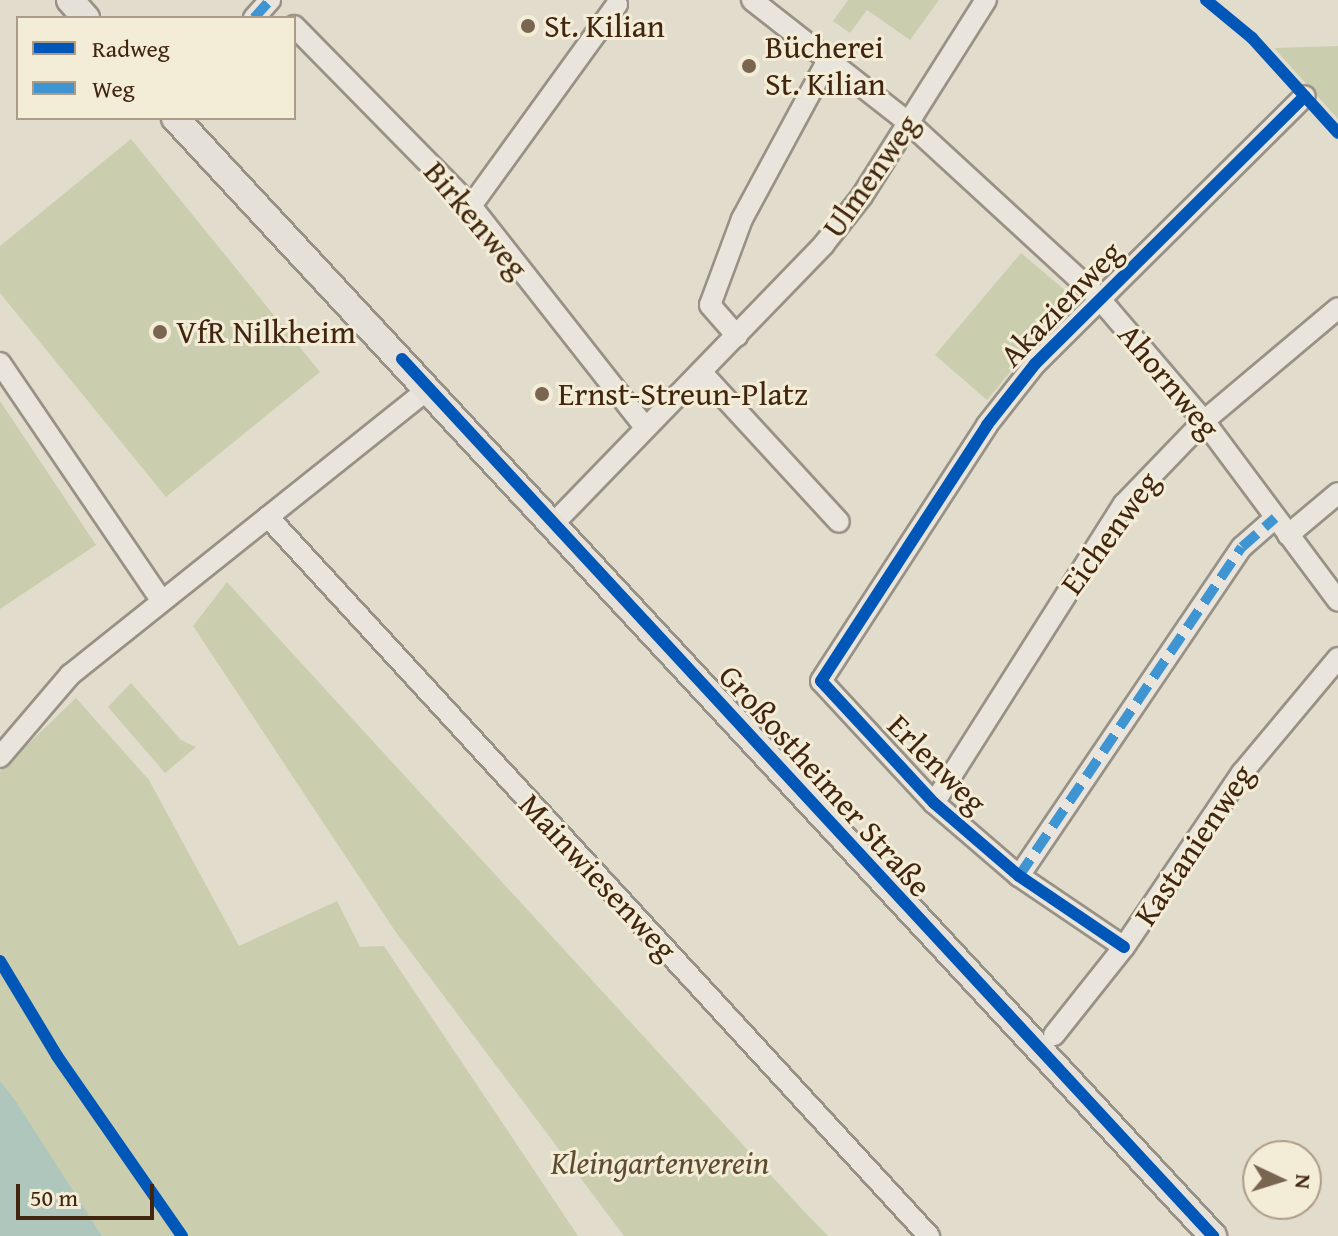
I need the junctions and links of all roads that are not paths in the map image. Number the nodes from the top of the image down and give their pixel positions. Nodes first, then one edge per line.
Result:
1 (70, 0) edge
2 (752, 0) edge
3 (986, 0) edge
4 (270, 1) edge
5 (617, 4) dead end
6 (84, 16) edge
7 (256, 16) edge
8 (284, 16) edge
9 (296, 28) edge
10 (830, 56) junction
11 (1305, 96) dead end
12 (177, 120) edge
13 (910, 124) junction
14 (471, 206) junction
15 (1099, 298) junction
16 (1338, 308) edge
17 (737, 336) junction
18 (0, 363) edge
19 (702, 373) junction
20 (428, 389) junction
21 (1204, 421) junction
22 (644, 426) junction
23 (1338, 493) edge
24 (268, 517) junction
25 (839, 522) dead end
26 (554, 523) junction
27 (1282, 527) junction
28 (889, 576) joint
29 (161, 600) junction
30 (1338, 601) edge
31 (1338, 658) edge
32 (0, 757) edge
33 (934, 803) junction
34 (1019, 876) junction
35 (1124, 947) junction
36 (1054, 1035) dead end
37 (929, 1236) edge
38 (1213, 1236) edge

1 - 6 main road
2 - 10 street, Ahornweg
3 - 13 street, Ulmenweg
4 - 7 street
4 - 8 street
5 - 14 street
9 - 14 street, Birkenweg
10 - 13 street, Ahornweg
10 - 17 street
11 - 15 street, Akazienweg
12 - 20 main road, Großostheimer Straße
13 - 15 street, Ahornweg
13 - 17 street, Ulmenweg
14 - 22 street, Birkenweg
15 - 21 street, Ahornweg
15 - 28 street, Akazienweg
16 - 21 street, Eichenweg
17 - 19 street, Ulmenweg
18 - 29 street
19 - 22 street, Ulmenweg
19 - 25 street
20 - 24 street
20 - 26 main road, Großostheimer Straße
21 - 27 street, Ahornweg
21 - 33 street, Eichenweg
22 - 26 street, Ulmenweg
23 - 27 street
24 - 29 street
24 - 37 street, Mainwiesenweg
26 - 38 main road, Großostheimer Straße
27 - 30 street, Ahornweg
27 - 34 street
28 - 33 street, Erlenweg
29 - 32 street
31 - 35 street, Kastanienweg
33 - 34 street, Erlenweg
34 - 35 street, Erlenweg
35 - 36 street, Kastanienweg

